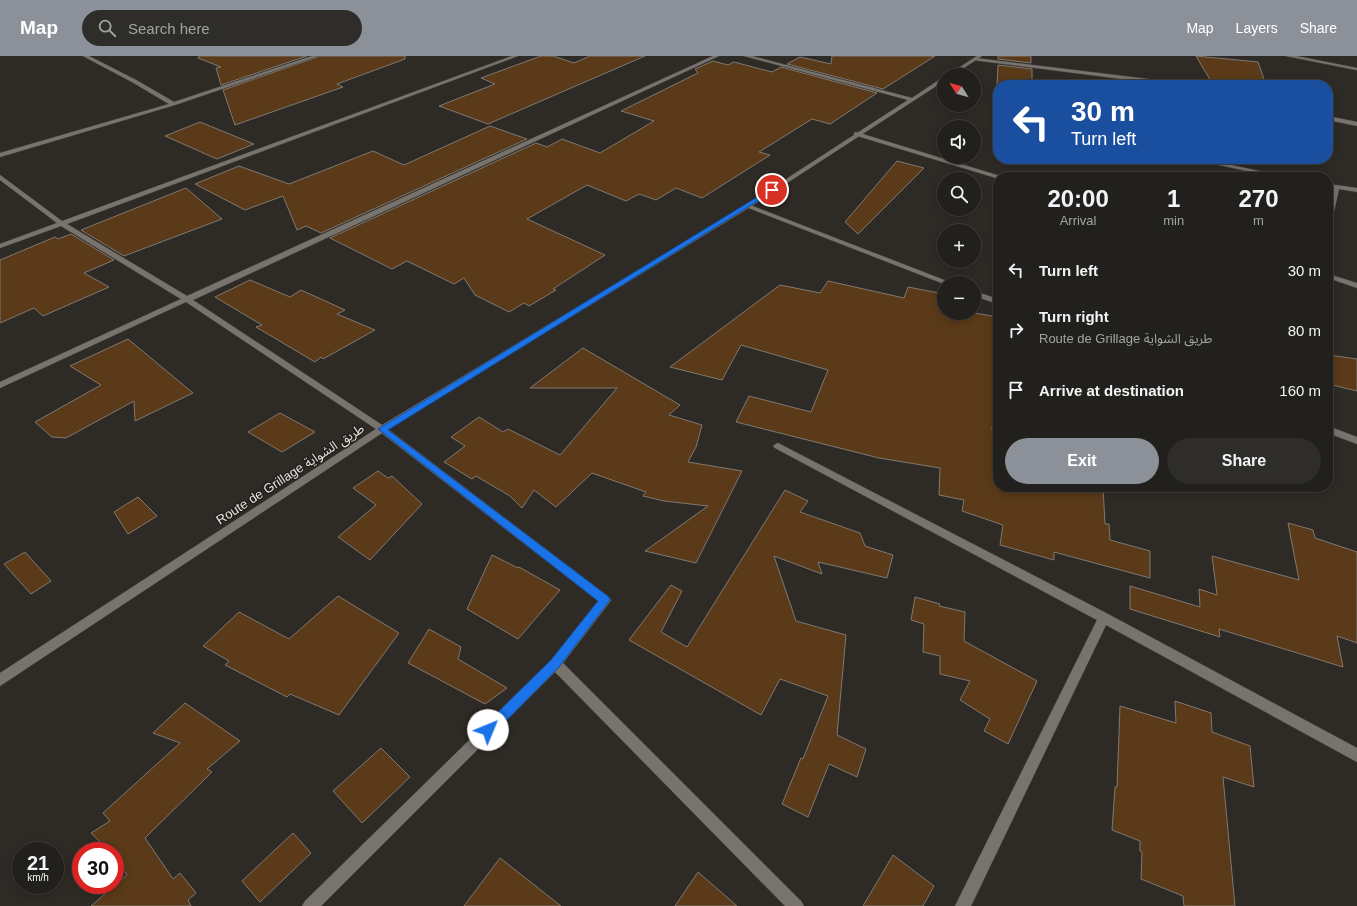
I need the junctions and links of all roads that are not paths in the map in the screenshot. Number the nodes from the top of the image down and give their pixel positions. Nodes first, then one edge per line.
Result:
1 (85, 56) edge
2 (317, 56) edge
3 (516, 56) edge
4 (717, 56) edge
5 (746, 56) edge
6 (980, 56) edge
7 (1288, 56) edge
8 (975, 59) junction
9 (961, 68) edge
10 (1357, 69) edge
11 (1141, 80) edge
12 (937, 82) edge
13 (911, 99) junction
14 (173, 104) junction
15 (1333, 119) edge
16 (1357, 124) edge
17 (856, 134) junction
18 (0, 155) edge
19 (1219, 164) edge
20 (1259, 172) edge
21 (993, 175) edge
22 (0, 177) edge
23 (1333, 187) edge
24 (1336, 187) junction
25 (1357, 190) edge
26 (1333, 201) edge
27 (748, 206) junction
28 (61, 223) junction
29 (0, 246) edge
30 (1333, 278) edge
31 (937, 279) edge
32 (1357, 286) edge
33 (981, 296) edge
34 (188, 300) junction
35 (993, 300) edge
36 (0, 385) edge
37 (382, 429) junction
38 (1333, 431) edge
39 (1357, 441) edge
40 (778, 446) dead end
41 (1104, 618) junction
42 (555, 664) junction
43 (0, 680) edge
44 (1357, 755) edge
45 (310, 906) edge
46 (796, 906) edge
47 (963, 906) edge

1 - 14 street
2 - 14 street
3 - 28 street
4 - 34 street
5 - 13 street
6 - 8 street
7 - 10 street
8 - 9 street
8 - 11 street
12 - 13 street, Route de Grillage طريق الشواية
13 - 17 street, Route de Grillage طريق الشواية
14 - 18 street
15 - 16 street
17 - 21 street
17 - 27 street, Route de Grillage طريق الشواية
19 - 20 street
22 - 28 street
23 - 24 street
24 - 25 street
24 - 26 street
27 - 31 street
27 - 37 street, Route de Grillage طريق الشواية
28 - 29 street
28 - 34 street
30 - 32 street
33 - 35 street
34 - 36 street
34 - 37 street
37 - 42 street
37 - 43 street, Route de Grillage طريق الشواية
38 - 39 street
40 - 41 street
41 - 44 street
41 - 47 street
42 - 45 street
42 - 46 street

